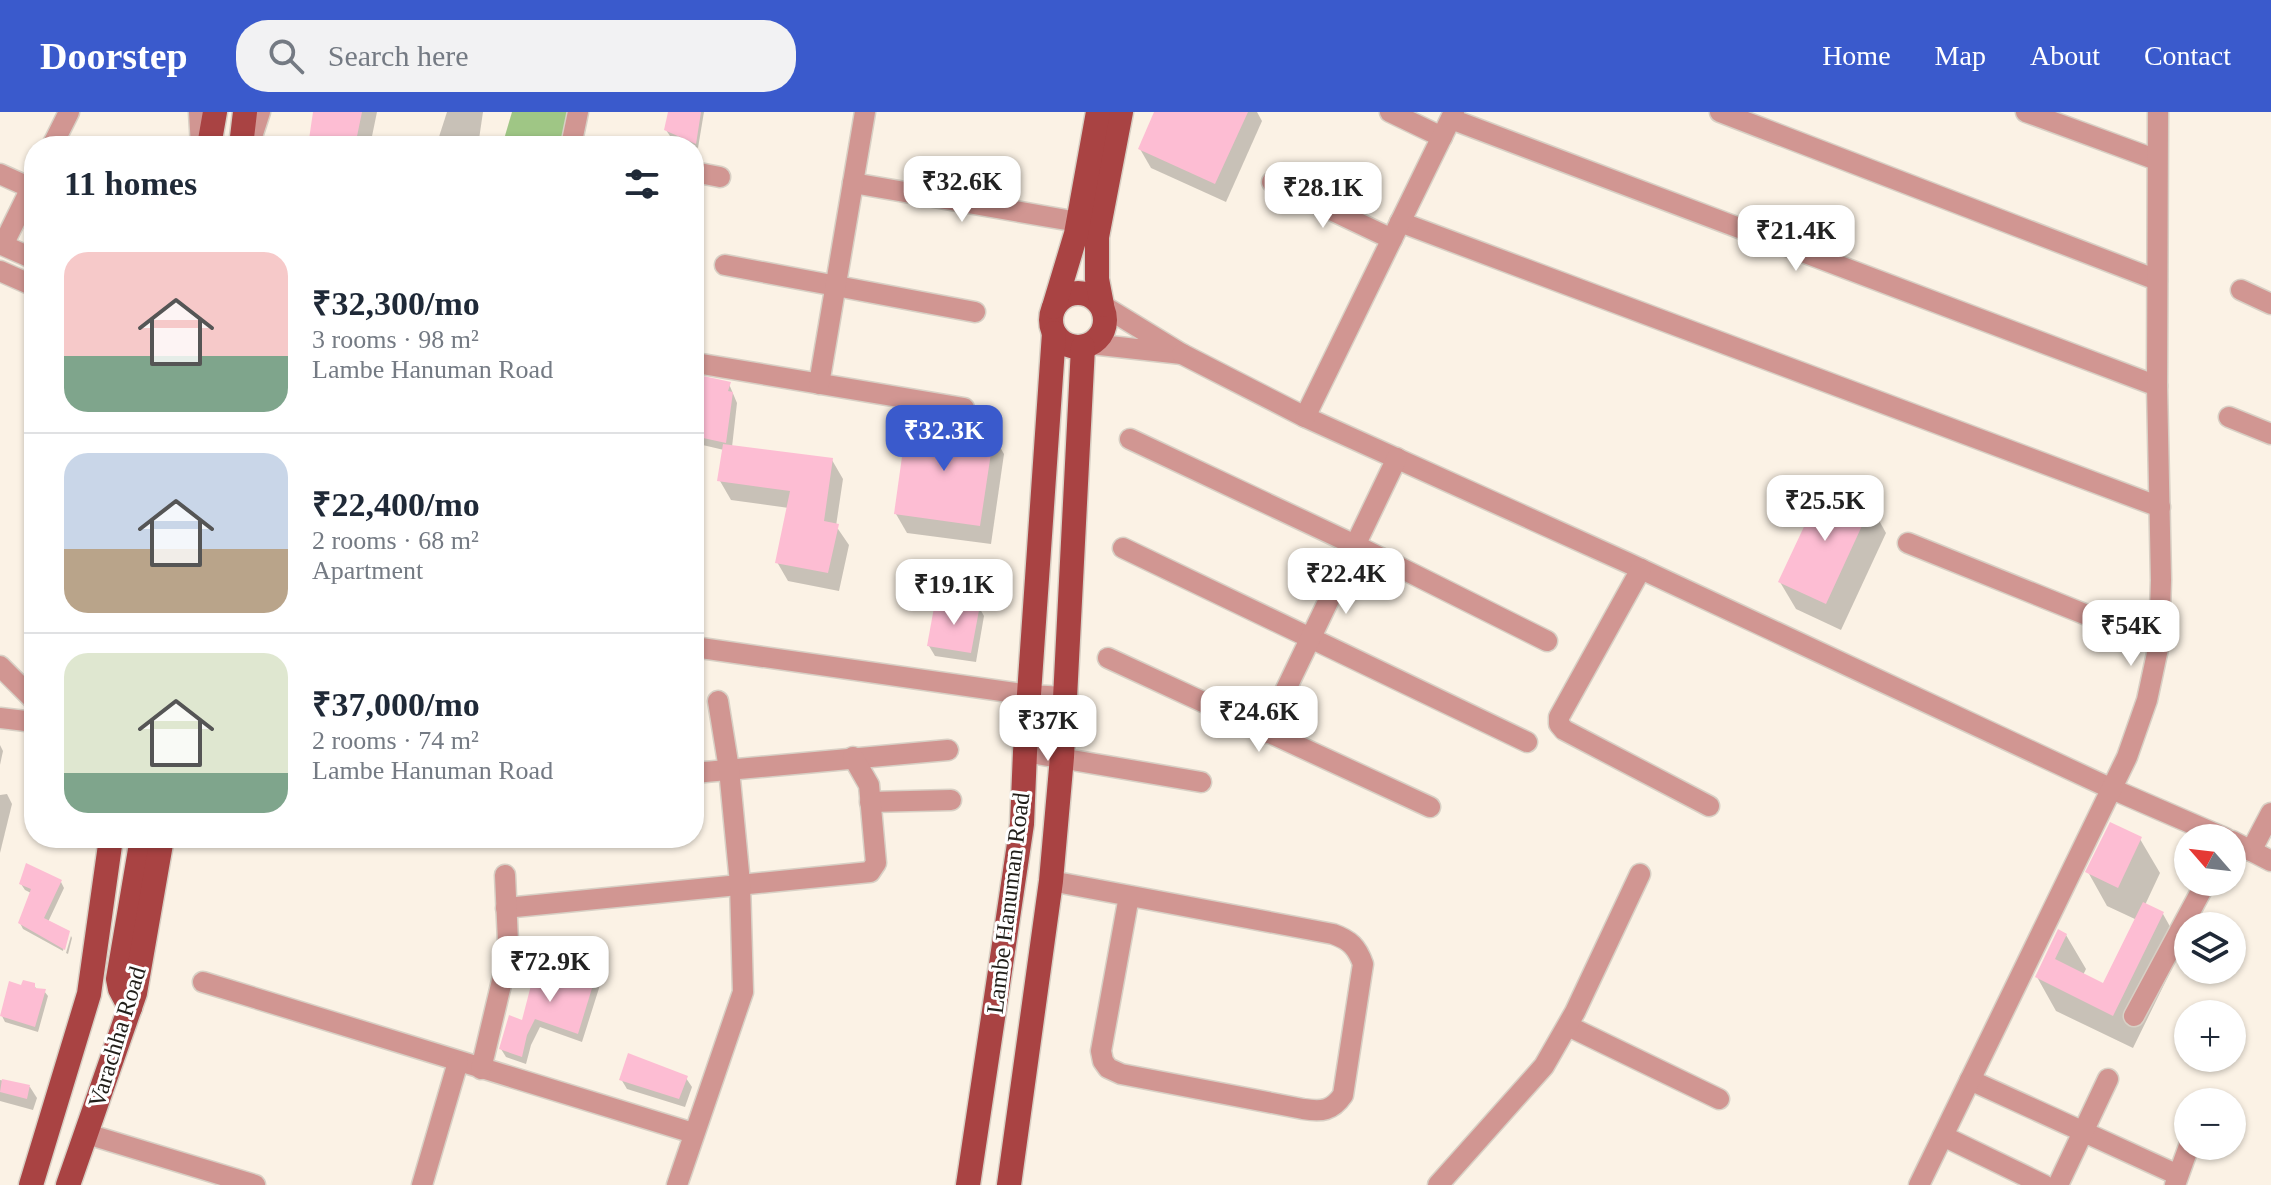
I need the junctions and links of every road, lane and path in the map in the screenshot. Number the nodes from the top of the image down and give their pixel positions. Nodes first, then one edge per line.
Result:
1 (69, 112) edge
2 (199, 112) edge
3 (215, 112) edge
4 (245, 112) edge
5 (260, 112) edge
6 (578, 112) edge
7 (865, 112) edge
8 (1098, 112) edge
9 (1121, 112) edge
10 (1720, 112) edge
11 (2026, 112) edge
12 (2158, 112) edge
13 (1397, 113) edge
14 (1449, 122) edge
15 (57, 136) edge
16 (200, 136) edge
17 (211, 136) edge
18 (242, 136) edge
19 (252, 136) edge
20 (574, 136) edge
21 (2157, 160) junction
22 (0, 174) edge
23 (704, 174) edge
24 (720, 177) dead end
25 (24, 182) edge
26 (1272, 182) dead end
27 (853, 183) junction
28 (24, 200) edge
29 (1078, 222) junction
30 (1396, 230) junction
31 (1, 244) edge
32 (24, 254) edge
33 (725, 265) dead end
34 (0, 271) edge
35 (2157, 280) junction
36 (24, 282) edge
37 (834, 285) junction
38 (2241, 290) dead end
39 (2271, 304) edge
40 (1102, 305) junction
41 (1054, 307) junction
42 (975, 312) dead end
43 (1054, 333) junction
44 (1087, 345) junction
45 (1182, 354) junction
46 (704, 364) edge
47 (819, 384) junction
48 (2157, 386) junction
49 (964, 408) dead end
50 (1305, 417) junction
51 (2229, 417) dead end
52 (2271, 434) edge
53 (1130, 439) dead end
54 (1397, 458) junction
55 (2160, 507) junction
56 (1908, 543) dead end
57 (1355, 545) junction
58 (1123, 548) dead end
59 (1641, 569) junction
60 (1311, 638) junction
61 (1547, 641) dead end
62 (2159, 644) junction
63 (704, 648) edge
64 (1108, 658) dead end
65 (0, 666) edge
66 (24, 690) edge
67 (1029, 695) junction
68 (1065, 697) junction
69 (718, 701) dead end
70 (0, 718) edge
71 (24, 721) edge
72 (1265, 733) junction
73 (1527, 742) dead end
74 (948, 750) dead end
75 (1025, 752) junction
76 (853, 757) junction
77 (1062, 757) junction
78 (729, 769) junction
79 (704, 772) edge
80 (1201, 782) dead end
81 (2112, 789) junction
82 (951, 800) dead end
83 (870, 802) junction
84 (1709, 806) dead end
85 (1430, 807) dead end
86 (2271, 813) edge
87 (2193, 824) edge
88 (110, 848) edge
89 (127, 848) edge
90 (140, 848) edge
91 (160, 848) edge
92 (2246, 848) edge
93 (2251, 851) junction
94 (2271, 861) edge
95 (1640, 874) dead end
96 (505, 875) dead end
97 (1051, 881) junction
98 (740, 883) junction
99 (1129, 896) junction
100 (2198, 896) edge
101 (506, 908) junction
102 (203, 982) dead end
103 (89, 994) junction
104 (130, 1008) junction
105 (2134, 1016) dead end
106 (1568, 1026) junction
107 (458, 1062) junction
108 (481, 1069) junction
109 (2108, 1079) dead end
110 (1970, 1080) junction
111 (1719, 1099) dead end
112 (2083, 1132) junction
113 (693, 1133) junction
114 (87, 1134) junction
115 (1943, 1136) junction
116 (2184, 1160) edge
117 (218, 1179) edge
118 (2176, 1180) edge
119 (31, 1185) edge
120 (68, 1185) edge
121 (255, 1185) edge
122 (422, 1185) edge
123 (677, 1185) edge
124 (968, 1185) edge
125 (1009, 1185) edge
126 (1438, 1185) edge
127 (1919, 1185) edge
128 (2044, 1185) edge
129 (2058, 1185) edge

1 - 15 street
2 - 16 street
3 - 17 main road
4 - 18 main road
5 - 19 street
6 - 20 street
7 - 27 street
8 - 29 main road
9 - 40 main road
10 - 35 street
11 - 21 street
12 - 21 street
13 - 14 street
14 - 30 street
14 - 48 street
21 - 35 street
22 - 25 street
23 - 24 street
26 - 30 street
27 - 29 street
27 - 37 street
28 - 31 street
29 - 41 main road
30 - 50 street
30 - 55 street
31 - 32 street
33 - 37 street
34 - 36 street
35 - 48 street
37 - 42 street
37 - 47 street
38 - 39 street
40 - 41 main road
40 - 44 main road
40 - 45 street
41 - 43 main road
43 - 44 main road
43 - 67 main road, Lambe Hanuman Road
44 - 45 street
44 - 68 main road, Lambe Hanuman Road
45 - 50 street
46 - 47 street
47 - 49 street
48 - 55 street
50 - 54 street
51 - 52 street
53 - 57 street
54 - 57 street
54 - 59 street
55 - 62 street
56 - 62 street
57 - 60 street
57 - 61 street
58 - 60 street
59 - 81 street
59 - 84 street
60 - 72 street
60 - 73 street
62 - 81 street
63 - 67 street
64 - 72 street
65 - 66 street
67 - 68 street
67 - 75 main road, Lambe Hanuman Road
68 - 77 main road, Lambe Hanuman Road
69 - 78 street
70 - 71 street
72 - 85 street
74 - 76 street
75 - 77 street
75 - 124 main road, Lambe Hanuman Road
76 - 78 street
76 - 83 street
77 - 80 street
77 - 97 main road, Lambe Hanuman Road
78 - 79 street
78 - 98 street
81 - 87 street
81 - 110 street
82 - 83 street
83 - 98 street
86 - 93 street
88 - 103 main road
89 - 103 main road
90 - 104 main road
91 - 104 main road, Varachha Road
92 - 93 street
93 - 94 street
95 - 106 street
96 - 101 street
97 - 99 street
97 - 125 main road, Lambe Hanuman Road
98 - 101 street
98 - 113 street
99 - 99 street
100 - 105 street
101 - 108 street
102 - 107 street
103 - 119 main road
104 - 114 main road, Varachha Road
106 - 111 street
106 - 126 street
107 - 108 street
107 - 122 street
108 - 113 street
109 - 112 street
110 - 112 street
110 - 115 street
112 - 118 street
112 - 129 street
113 - 123 street
114 - 117 street
114 - 120 main road, Varachha Road
115 - 127 street
115 - 128 street
116 - 118 street
117 - 121 street

